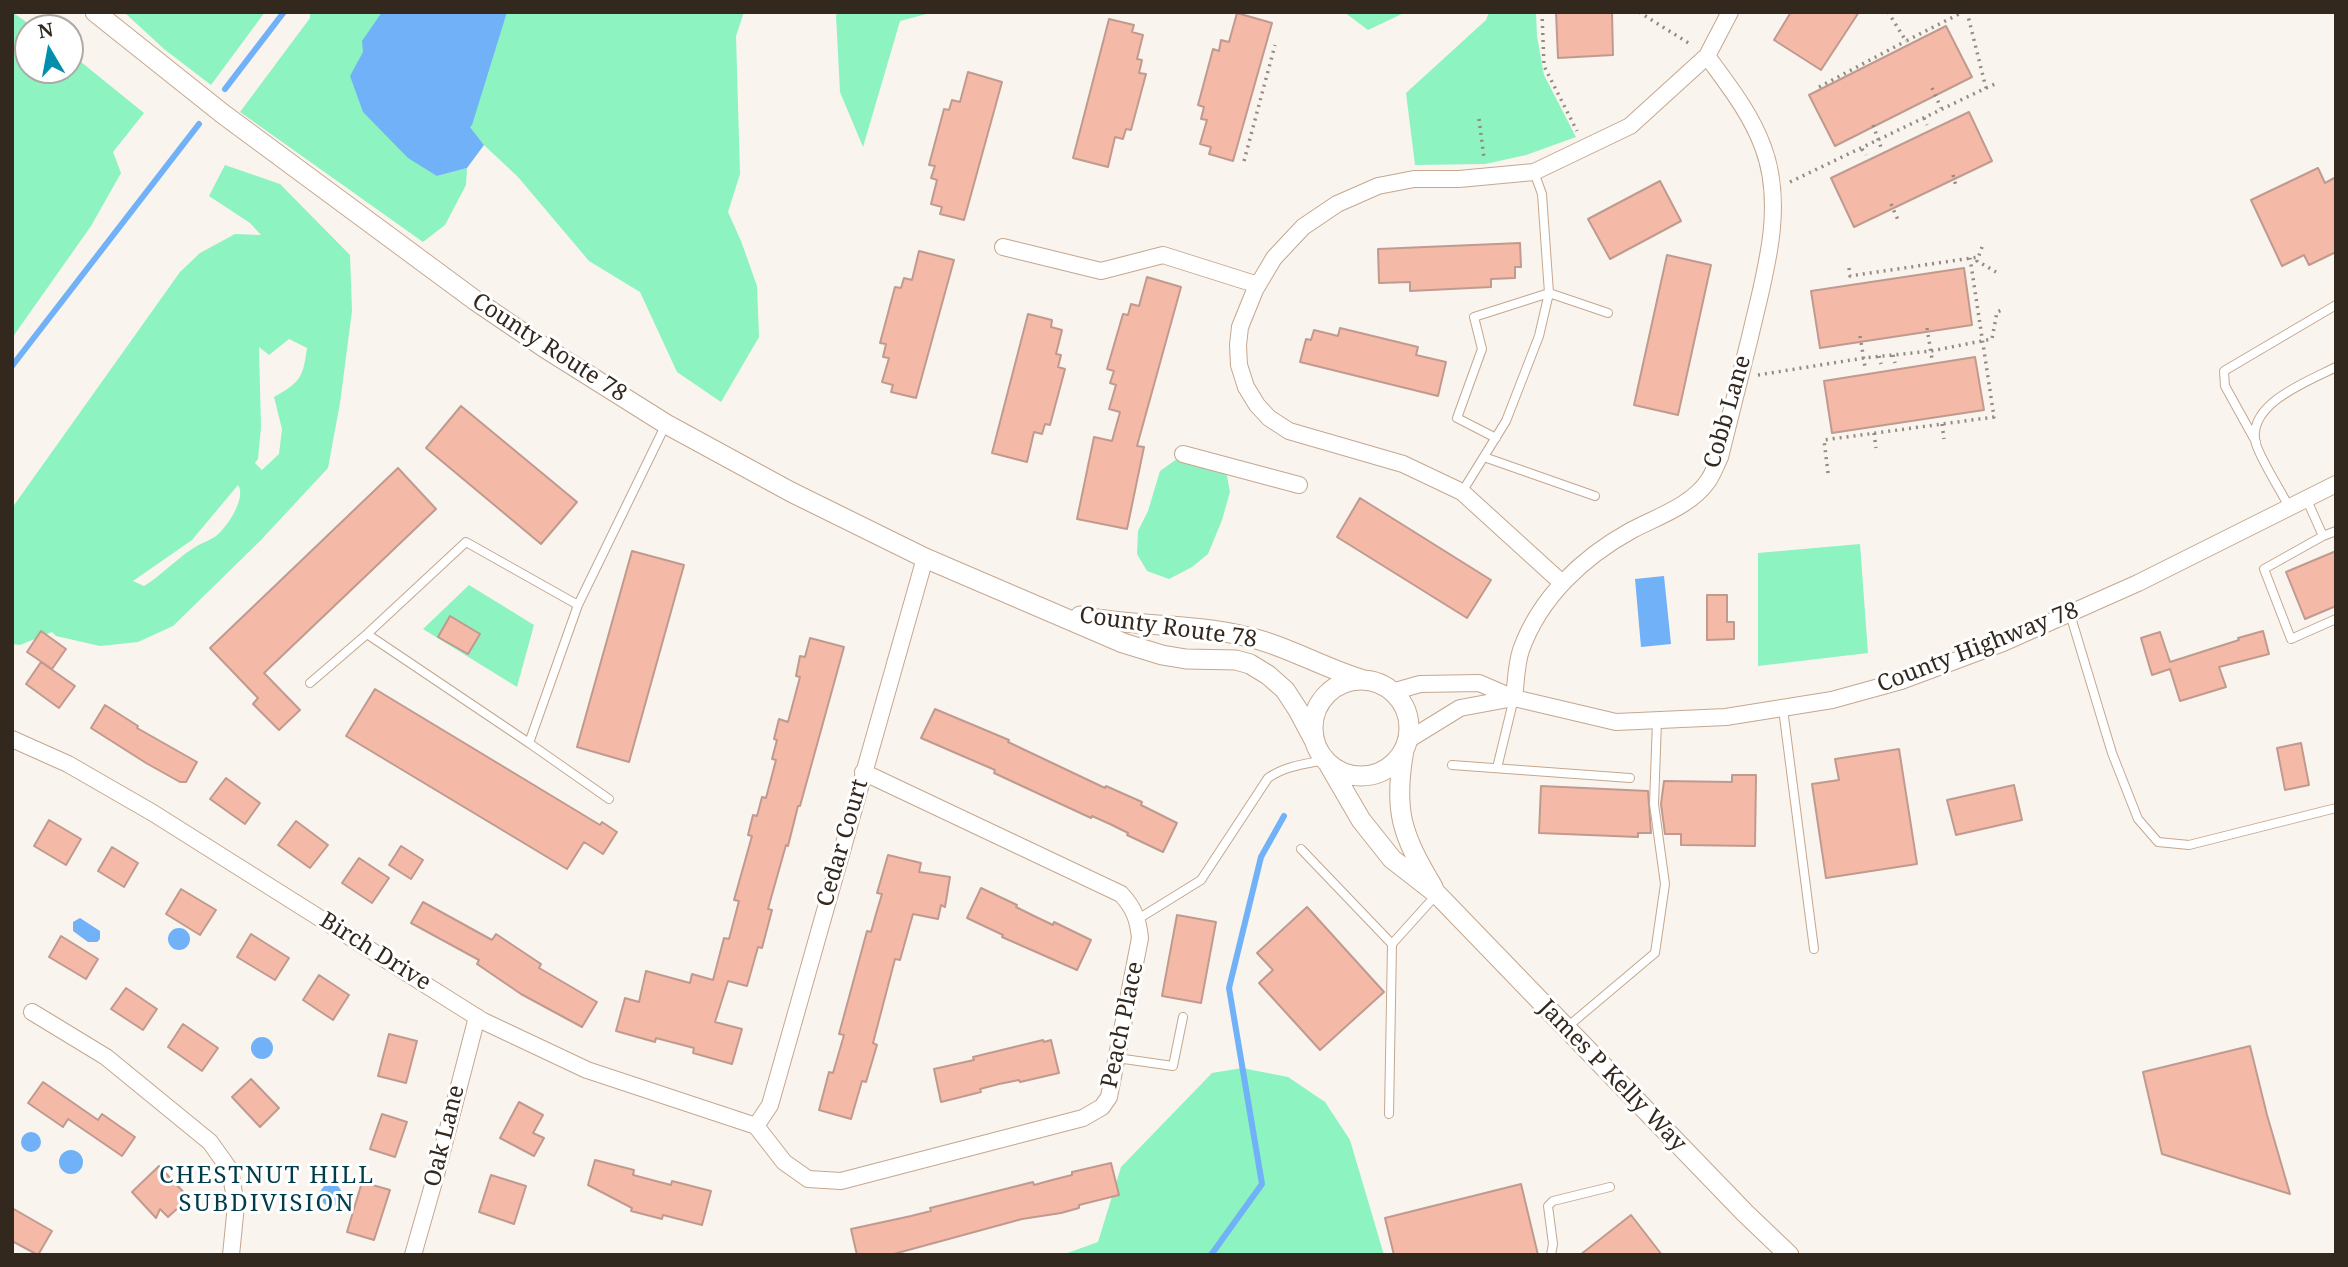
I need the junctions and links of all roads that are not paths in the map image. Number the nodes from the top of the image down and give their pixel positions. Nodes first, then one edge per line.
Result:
1 (95, 12) edge
2 (1730, 12) edge
3 (1707, 56) junction
4 (1534, 172) junction
5 (1003, 247) dead end
6 (1258, 285) junction
7 (1549, 293) junction
8 (2336, 305) edge
9 (1608, 313) dead end
10 (2336, 367) edge
11 (666, 424) junction
12 (1496, 438) junction
13 (2256, 442) junction
14 (1183, 454) dead end
15 (1484, 457) junction
16 (2336, 484) edge
17 (1299, 485) dead end
18 (1462, 492) junction
19 (1595, 496) dead end
20 (2306, 498) junction
21 (2289, 507) junction
22 (2336, 531) edge
23 (2323, 537) junction
24 (925, 558) junction
25 (1562, 583) junction
26 (578, 605) junction
27 (1048, 609) junction
28 (2070, 614) junction
29 (2336, 619) edge
30 (367, 634) junction
31 (1364, 680) junction
32 (310, 683) dead end
33 (1392, 692) junction
34 (1514, 698) junction
35 (1783, 709) junction
36 (1657, 721) junction
37 (12, 739) edge
38 (1314, 740) junction
39 (529, 743) junction
40 (1406, 744) junction
41 (1327, 763) junction
42 (1452, 765) dead end
43 (1497, 768) junction
44 (863, 772) junction
45 (1630, 778) dead end
46 (609, 799) dead end
47 (2336, 808) edge
48 (1301, 849) dead end
49 (1437, 894) junction
50 (1138, 919) junction
51 (1392, 944) junction
52 (1814, 949) dead end
53 (32, 1012) dead end
54 (477, 1017) junction
55 (1183, 1017) dead end
56 (1566, 1028) junction
57 (1117, 1058) junction
58 (1389, 1114) dead end
59 (756, 1126) junction
60 (1610, 1187) dead end
61 (232, 1255) edge
62 (413, 1255) edge
63 (1551, 1255) edge
64 (1789, 1255) edge

1 - 11 street, County Route 78
2 - 3 street
3 - 4 street
3 - 25 street, Cobb Lane
4 - 6 street
4 - 7 lane
5 - 6 street
6 - 18 street
7 - 9 lane
7 - 12 lane
7 - 12 lane
8 - 13 lane
10 - 13 lane
11 - 24 street, County Route 78
11 - 26 lane
12 - 15 lane
13 - 21 lane
14 - 17 street
15 - 18 lane
15 - 19 lane
16 - 20 street, County Highway 78
18 - 25 street
20 - 21 street, County Highway 78
20 - 23 lane
21 - 28 street, County Highway 78
22 - 23 lane
23 - 29 lane
24 - 27 street, County Route 78
24 - 44 street, Cedar Court
25 - 34 street, Cobb Lane
26 - 30 lane
26 - 39 lane
27 - 31 street, County Route 78
27 - 38 street, County Route 78
28 - 35 street, County Highway 78
28 - 47 lane
30 - 32 lane
30 - 39 lane
31 - 33 street
31 - 38 street
33 - 34 street, County Highway 78
33 - 40 street
34 - 36 street, County Highway 78
34 - 40 street, County Highway 78
34 - 43 lane
35 - 36 street, County Highway 78
35 - 52 lane
36 - 56 lane
37 - 54 street, Birch Drive
38 - 41 street
39 - 46 lane
40 - 41 street
40 - 49 street, James P Kelly Way
41 - 49 street, James P Kelly Way
41 - 50 lane
42 - 43 lane
43 - 45 lane
44 - 50 street
44 - 59 street, Cedar Court
48 - 51 lane
49 - 51 lane
49 - 56 street, James P Kelly Way
50 - 57 street, Peach Place
51 - 58 lane
53 - 61 street
54 - 59 street, Birch Drive
54 - 62 street, Oak Lane
55 - 57 lane
56 - 64 street, James P Kelly Way
57 - 59 street, Peach Place
60 - 63 lane

